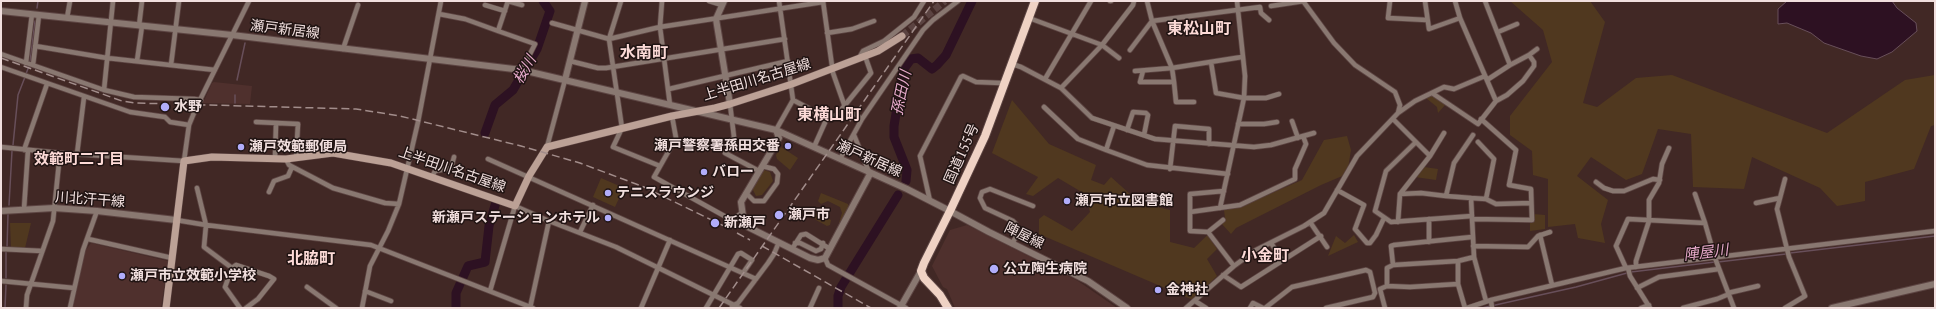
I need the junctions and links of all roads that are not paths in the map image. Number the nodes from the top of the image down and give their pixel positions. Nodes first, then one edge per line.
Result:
1 (70, 1) edge
2 (113, 1) edge
3 (142, 1) edge
4 (179, 1) edge
5 (249, 1) edge
6 (441, 1) edge
7 (508, 1) edge
8 (585, 1) edge
9 (621, 1) edge
10 (662, 1) edge
11 (709, 1) edge
12 (779, 1) edge
13 (924, 1) edge
14 (958, 1) edge
15 (1092, 1) edge
16 (1134, 1) edge
17 (1147, 1) edge
18 (1237, 1) edge
19 (1303, 1) edge
20 (1390, 1) edge
21 (1425, 1) edge
22 (1455, 1) edge
23 (1485, 1) edge
24 (823, 2) edge
25 (1033, 2) edge
26 (723, 3) edge
27 (358, 5) dead end
28 (485, 5) dead end
29 (522, 6) dead end
30 (1271, 6) dead end
31 (780, 9) junction
32 (1238, 10) junction
33 (1, 11) edge
34 (505, 11) junction
35 (36, 14) junction
36 (439, 14) junction
37 (67, 18) junction
38 (716, 18) junction
39 (1029, 18) junction
40 (1460, 18) junction
41 (1269, 20) dead end
42 (1427, 20) junction
43 (874, 21) dead end
44 (1152, 21) junction
45 (111, 22) junction
46 (552, 23) dead end
47 (1517, 24) dead end
48 (140, 26) junction
49 (660, 27) junction
50 (175, 30) junction
51 (578, 30) junction
52 (498, 31) junction
53 (1498, 32) junction
54 (827, 33) junction
55 (1072, 34) junction
56 (232, 35) junction
57 (902, 36) tunnel mouth
58 (609, 39) junction
59 (785, 39) junction
60 (1102, 45) junction
61 (35, 46) junction
62 (343, 49) junction
63 (1537, 49) dead end
64 (722, 50) junction
65 (1130, 50) dead end
66 (1, 54) edge
67 (1529, 55) junction
68 (862, 57) junction
69 (1242, 57) junction
70 (107, 58) junction
71 (664, 58) junction
72 (1119, 58) dead end
73 (429, 59) junction
74 (788, 60) junction
75 (137, 61) junction
76 (570, 61) junction
77 (1211, 62) junction
78 (30, 64) junction
79 (1012, 64) junction
80 (171, 65) junction
81 (1510, 65) junction
82 (1, 67) edge
83 (612, 67) junction
84 (1172, 68) junction
85 (832, 69) junction
86 (215, 70) junction
87 (522, 70) junction
88 (1135, 71) dead end
89 (1143, 71) junction
90 (726, 76) junction
91 (1486, 78) junction
92 (1045, 79) junction
93 (565, 80) junction
94 (1174, 82) junction
95 (47, 84) junction
96 (792, 84) junction
97 (1004, 85) junction
98 (1061, 88) junction
99 (669, 89) junction
100 (104, 90) junction
101 (616, 93) junction
102 (1432, 93) junction
103 (1279, 94) dead end
104 (84, 97) junction
105 (1244, 98) junction
106 (201, 100) junction
107 (793, 100) junction
108 (1496, 101) junction
109 (1194, 102) dead end
110 (730, 104) junction
111 (670, 105) junction
112 (845, 106) junction
113 (1044, 107) dead end
114 (698, 112) junction
115 (1398, 114) junction
116 (672, 116) junction
117 (827, 118) junction
118 (862, 119) junction
119 (1393, 119) junction
120 (1481, 119) junction
121 (732, 120) junction
122 (1292, 121) dead end
123 (256, 122) dead end
124 (1276, 122) dead end
125 (276, 124) junction
126 (1238, 124) junction
127 (189, 125) junction
128 (1114, 126) junction
129 (622, 128) junction
130 (776, 130) junction
131 (1127, 130) junction
132 (1314, 133) dead end
133 (1444, 134) dead end
134 (854, 135) junction
135 (1144, 135) junction
136 (1473, 135) dead end
137 (1303, 136) junction
138 (1298, 138) junction
139 (1173, 141) junction
140 (1416, 142) junction
141 (1478, 142) dead end
142 (1208, 144) junction
143 (1233, 146) junction
144 (1, 147) edge
145 (547, 147) junction
146 (814, 147) junction
147 (1669, 148) dead end
148 (26, 150) junction
149 (1106, 150) junction
150 (60, 153) junction
151 (77, 154) junction
152 (1430, 156) junction
153 (296, 157) junction
154 (454, 157) dead end
155 (275, 158) junction
156 (286, 159) junction
157 (488, 159) dead end
158 (840, 159) junction
159 (184, 161) junction
160 (660, 166) junction
161 (292, 167) junction
162 (408, 169) junction
163 (761, 169) junction
164 (1170, 169) junction
165 (870, 174) junction
166 (1228, 174) junction
167 (528, 176) junction
168 (432, 177) junction
169 (1785, 179) dead end
170 (1660, 180) junction
171 (1596, 182) dead end
172 (198, 188) dead end
173 (1337, 190) junction
174 (1224, 191) junction
175 (269, 192) dead end
176 (746, 193) junction
177 (1400, 194) junction
178 (1695, 194) dead end
179 (1446, 196) junction
180 (1472, 198) junction
181 (1780, 198) junction
182 (1486, 199) junction
183 (930, 200) junction
184 (1531, 203) junction
185 (1756, 203) dead end
186 (399, 204) junction
187 (593, 205) junction
188 (515, 206) junction
189 (1033, 206) dead end
190 (54, 208) junction
191 (1220, 208) junction
192 (24, 209) junction
193 (1, 211) edge
194 (97, 211) junction
195 (950, 211) junction
196 (1190, 212) junction
197 (743, 217) junction
198 (1472, 217) junction
199 (1384, 218) junction
200 (1429, 219) junction
201 (176, 220) junction
202 (1223, 220) dead end
203 (1649, 220) junction
204 (549, 221) junction
205 (1310, 222) junction
206 (1398, 222) junction
207 (1705, 224) junction
208 (206, 225) junction
209 (1935, 231) edge
210 (580, 232) junction
211 (1208, 232) junction
212 (1550, 232) dead end
213 (1540, 235) junction
214 (1321, 236) junction
215 (1472, 237) junction
216 (88, 239) junction
217 (670, 240) junction
218 (779, 242) junction
219 (1429, 242) junction
220 (823, 243) junction
221 (1271, 243) junction
222 (1012, 244) junction
223 (793, 246) junction
224 (1473, 246) junction
225 (379, 247) junction
226 (1327, 247) dead end
227 (830, 248) junction
228 (1, 250) edge
229 (42, 251) junction
230 (1788, 252) junction
231 (1474, 257) junction
232 (172, 258) junction
233 (825, 258) junction
234 (1282, 260) junction
235 (1458, 261) junction
236 (1717, 263) junction
237 (1393, 265) junction
238 (1234, 266) junction
239 (1636, 267) junction
240 (232, 268) junction
241 (658, 268) junction
242 (731, 268) junction
243 (1628, 270) junction
244 (921, 271) junction
245 (743, 273) junction
246 (1223, 275) junction
247 (756, 279) junction
248 (1, 281) edge
249 (1458, 284) junction
250 (1935, 284) edge
251 (31, 285) junction
252 (1552, 285) junction
253 (1387, 286) junction
254 (1758, 286) dead end
255 (307, 287) dead end
256 (74, 288) junction
257 (819, 288) dead end
258 (1637, 288) junction
259 (365, 291) junction
260 (490, 291) junction
261 (1729, 293) junction
262 (713, 296) junction
263 (391, 301) dead end
264 (1195, 301) junction
265 (1490, 303) edge
266 (1649, 306) edge
267 (732, 307) edge
268 (902, 307) edge
269 (26, 308) edge
270 (70, 308) edge
271 (166, 308) edge
272 (240, 308) edge
273 (246, 308) edge
274 (336, 308) edge
275 (362, 308) edge
276 (531, 308) edge
277 (641, 308) edge
278 (706, 308) edge
279 (740, 308) edge
280 (810, 308) edge
281 (948, 308) edge
282 (1127, 308) edge
283 (1186, 308) edge
284 (1206, 308) edge
285 (1250, 308) edge
286 (1264, 308) edge
287 (1326, 308) edge
288 (1385, 308) edge
289 (1466, 308) edge
290 (1641, 308) edge
291 (1683, 308) edge
292 (1734, 308) edge
293 (1784, 308) edge
294 (1832, 308) edge

1 - 37 street
2 - 45 street
3 - 48 street
4 - 50 street
5 - 56 street
6 - 36 street
7 - 29 street
7 - 34 street
8 - 51 street
9 - 58 street
10 - 49 street
11 - 26 street
12 - 31 street
13 - 68 street
14 - 118 street
15 - 55 street
16 - 60 street
17 - 44 street
18 - 32 street
19 - 30 street
19 - 115 street
20 - 42 street
21 - 42 street
22 - 40 street
23 - 53 street
24 - 31 street
24 - 54 street
25 - 39 highway, 国道155号
26 - 38 street
27 - 62 street
28 - 34 street
31 - 38 street
31 - 59 street
32 - 41 street
32 - 44 street
32 - 69 street
33 - 35 street, 瀬戸新居線
34 - 52 street
35 - 37 street, 瀬戸新居線
35 - 61 street
35 - 78 street
36 - 52 street
36 - 73 street
37 - 45 street, 瀬戸新居線
38 - 49 street
38 - 64 street
39 - 55 street
39 - 79 highway, 国道155号
40 - 42 street
40 - 91 street
43 - 54 street
44 - 65 street
44 - 84 street
45 - 48 street, 瀬戸新居線
45 - 70 street
46 - 51 street
47 - 53 street
48 - 50 street, 瀬戸新居線
48 - 75 street
49 - 58 street
49 - 71 street
50 - 56 street, 瀬戸新居線
50 - 80 street
51 - 58 street
51 - 76 street
52 - 87 street
53 - 81 street
54 - 85 street
55 - 60 street
55 - 92 street
56 - 62 street, 瀬戸新居線
56 - 86 street
57 - 68 main road, 上半田川名古屋線
58 - 83 street
59 - 64 street
59 - 74 street
60 - 72 street
60 - 98 street
61 - 70 street
61 - 78 street
62 - 73 street, 瀬戸新居線
63 - 67 street
64 - 71 street
64 - 90 street
66 - 78 street
67 - 81 street
67 - 108 street
68 - 85 main road, 上半田川名古屋線
68 - 112 street
69 - 77 street
69 - 105 street
70 - 75 street
70 - 100 street
71 - 83 street
71 - 99 street
73 - 87 street, 瀬戸新居線
73 - 162 street
74 - 90 street
74 - 96 street
75 - 80 street
76 - 83 street
76 - 93 street
77 - 84 street
77 - 105 street
78 - 100 street
79 - 92 street
79 - 97 highway, 国道155号
80 - 86 street
81 - 91 street
82 - 95 street
83 - 101 street
84 - 89 street
84 - 94 street
85 - 96 main road, 上半田川名古屋線
85 - 112 street
86 - 106 street
87 - 93 street, 瀬戸新居線
88 - 89 street
89 - 94 street
90 - 99 street
90 - 110 street
91 - 102 street
91 - 108 street
92 - 98 street
93 - 101 street, 瀬戸新居線
93 - 145 street
94 - 109 street
95 - 104 street
95 - 148 street
96 - 107 street
96 - 110 main road, 上半田川名古屋線
97 - 183 street
97 - 195 highway, 国道155号
98 - 128 street
99 - 111 street
100 - 106 street
101 - 111 street, 瀬戸新居線
101 - 129 street
102 - 115 street
102 - 120 street
103 - 105 street
104 - 127 street
104 - 151 street
105 - 126 street
106 - 127 street
107 - 117 street
107 - 130 street
108 - 120 street
110 - 114 main road, 上半田川名古屋線
110 - 121 street
111 - 114 street, 瀬戸新居線
112 - 117 street
112 - 118 street
113 - 149 street
114 - 116 main road, 上半田川名古屋線
114 - 121 street, 瀬戸新居線
115 - 119 street
116 - 129 main road, 上半田川名古屋線
116 - 160 street
117 - 146 street
118 - 134 street
119 - 140 street
119 - 173 street
120 - 184 street
121 - 130 street, 瀬戸新居線
121 - 163 street
122 - 138 street
123 - 125 street
124 - 126 street
125 - 153 street
125 - 155 street
126 - 143 street
127 - 159 street
128 - 131 street
128 - 149 street
129 - 145 main road, 上半田川名古屋線
129 - 160 street
130 - 146 street, 瀬戸新居線
130 - 163 street
131 - 135 street
131 - 135 street
132 - 137 street
133 - 152 street
134 - 158 street
134 - 165 street
135 - 139 street
136 - 179 street
137 - 138 street
137 - 191 street
138 - 143 street
139 - 142 street
139 - 142 street
139 - 164 street
140 - 152 street
140 - 199 street
141 - 182 street
142 - 143 street
143 - 166 street
144 - 148 street
145 - 167 main road, 上半田川名古屋線
146 - 158 street, 瀬戸新居線
147 - 170 street
148 - 150 street
148 - 192 street
149 - 164 street
150 - 151 street
150 - 190 street
151 - 159 street
152 - 177 street
153 - 156 main road, 上半田川名古屋線
153 - 162 main road, 上半田川名古屋線
154 - 168 street
155 - 156 main road, 上半田川名古屋線
155 - 159 main road, 上半田川名古屋線
156 - 161 street
157 - 167 street
158 - 165 street, 瀬戸新居線
159 - 201 main road
160 - 197 street
161 - 175 street
161 - 186 street
162 - 168 main road, 上半田川名古屋線
162 - 186 street
163 - 176 street
163 - 176 street
164 - 166 street
165 - 183 street, 瀬戸新居線
165 - 227 street
166 - 174 street
167 - 187 street
167 - 188 main road, 上半田川名古屋線
168 - 188 main road, 上半田川名古屋線
169 - 181 street
170 - 171 street
170 - 203 street
172 - 208 street
173 - 199 street
173 - 205 street
174 - 191 street
174 - 196 street
176 - 197 street
177 - 179 street
177 - 206 street
178 - 207 street
179 - 180 street
180 - 182 street
180 - 198 street
181 - 185 street
181 - 230 street
182 - 184 street
183 - 195 street, 瀬戸新居線
184 - 198 street
186 - 225 street
187 - 210 street
187 - 217 street
188 - 204 street
188 - 260 street
189 - 222 street
190 - 192 street, 川北汗干線
190 - 194 street, 川北汗干線
190 - 229 street
191 - 196 street
192 - 193 street, 川北汗干線
194 - 201 street, 川北汗干線
194 - 216 street
195 - 222 street, 陣屋線
195 - 244 highway, 国道155号
196 - 211 street
197 - 218 street
198 - 200 street
198 - 215 street
199 - 206 street
200 - 206 street
200 - 219 street
201 - 208 street
201 - 232 main road
202 - 211 street
203 - 207 street
203 - 239 street
203 - 243 street
204 - 210 street
204 - 276 street
205 - 214 street
205 - 221 street
207 - 236 street
208 - 225 street
208 - 240 street
209 - 230 street
210 - 241 street
211 - 238 street
212 - 213 street
213 - 224 street
213 - 252 street
214 - 226 street
214 - 234 street
215 - 219 street
215 - 224 street
216 - 232 street
216 - 256 street
217 - 241 street
217 - 242 street
218 - 223 street
218 - 247 street
219 - 237 street
220 - 223 street
220 - 223 street
220 - 227 street
221 - 234 street
221 - 238 street
222 - 282 street, 陣屋線
223 - 233 street
224 - 231 street
225 - 259 street
225 - 260 street
227 - 233 street
228 - 229 street
229 - 251 street
230 - 236 street
230 - 293 street
231 - 235 street
231 - 265 street
232 - 271 main road
233 - 268 street
234 - 246 street
235 - 237 street
235 - 249 street
236 - 239 street
236 - 258 street
236 - 261 street
237 - 253 street
238 - 246 street
239 - 243 street
240 - 272 street
240 - 273 street
241 - 262 street
241 - 277 street
242 - 245 street
242 - 245 street
242 - 262 street
243 - 252 street
243 - 258 street
244 - 268 street
244 - 281 highway
245 - 247 street
246 - 264 street
247 - 267 street
248 - 251 street
249 - 253 street
249 - 289 street
250 - 294 street
251 - 256 street
251 - 269 street
252 - 265 street
253 - 288 street
254 - 261 street
255 - 274 street
256 - 270 street
257 - 280 street
258 - 266 street
259 - 263 street
259 - 275 street
260 - 276 street
261 - 291 street
261 - 292 street
262 - 267 street
262 - 278 street
264 - 283 street
264 - 284 street
265 - 289 street
266 - 290 street
267 - 279 street
285 - 286 street
286 - 287 street

